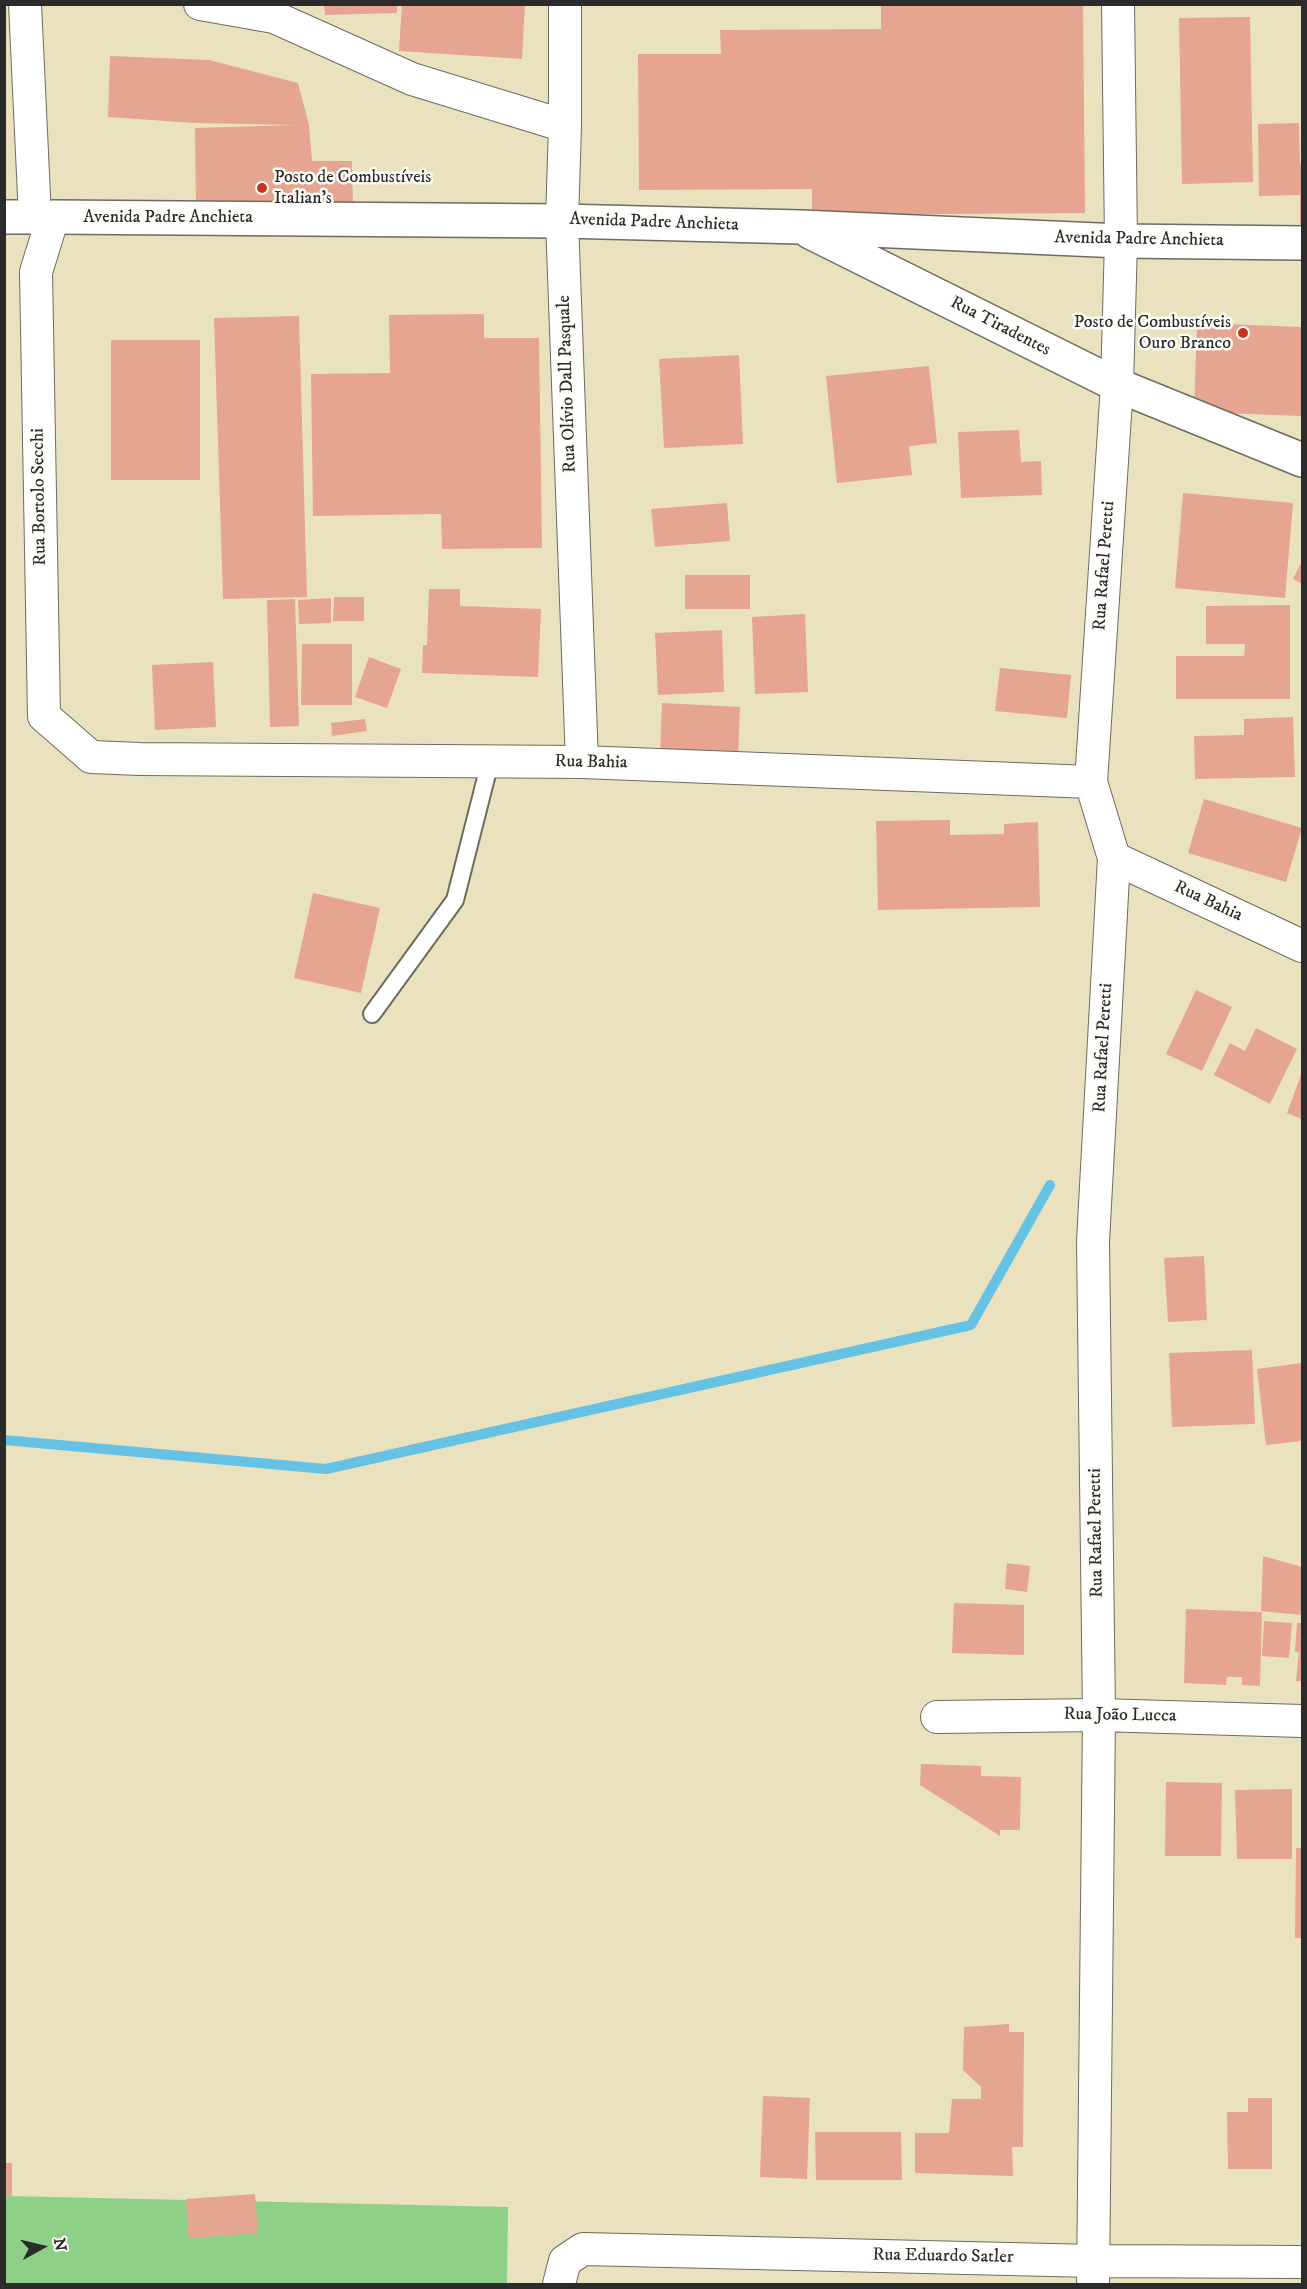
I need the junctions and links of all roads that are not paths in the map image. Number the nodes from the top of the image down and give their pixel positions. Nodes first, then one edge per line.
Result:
1 (25, 4) edge
2 (200, 4) edge
3 (565, 4) edge
4 (1118, 4) edge
5 (565, 126) junction
6 (31, 217) edge
7 (562, 221) junction
8 (801, 227) junction
9 (1120, 241) junction
10 (1302, 243) edge
11 (1117, 385) junction
12 (1302, 460) edge
13 (91, 757) joint
14 (490, 762) junction
15 (582, 762) junction
16 (1091, 782) junction
17 (1114, 858) junction
18 (1302, 946) edge
19 (372, 1014) dead end
20 (1099, 1715) junction
21 (937, 1718) dead end
22 (1302, 1721) edge
23 (1302, 2262) edge
24 (1094, 2273) edge
25 (559, 2284) edge

1 - 6 street, Rua Bortolo Secchi
2 - 5 street
3 - 5 street, Rua Olívio Dall Pasquale
4 - 9 street
5 - 7 street, Rua Olívio Dall Pasquale
6 - 7 street, Avenida Padre Anchieta
6 - 13 street, Rua Bortolo Secchi
7 - 8 street, Avenida Padre Anchieta
7 - 15 street, Rua Olívio Dall Pasquale
8 - 9 street, Avenida Padre Anchieta
8 - 11 street, Rua Tiradentes
9 - 10 street, Avenida Padre Anchieta
9 - 11 street, Rua Rafael Peretti
11 - 12 street, Rua Tiradentes
11 - 16 street, Rua Rafael Peretti
13 - 14 street, Rua Bahia
14 - 15 street, Rua Bahia
14 - 19 lane
15 - 16 street, Rua Bahia
16 - 17 street, Rua Rafael Peretti
17 - 18 street, Rua Bahia
17 - 20 street, Rua Rafael Peretti
20 - 21 street, Rua João Lucca
20 - 22 street, Rua João Lucca
20 - 24 street, Rua Rafael Peretti
23 - 24 street, Rua Eduardo Satler
24 - 25 street, Rua Eduardo Satler

